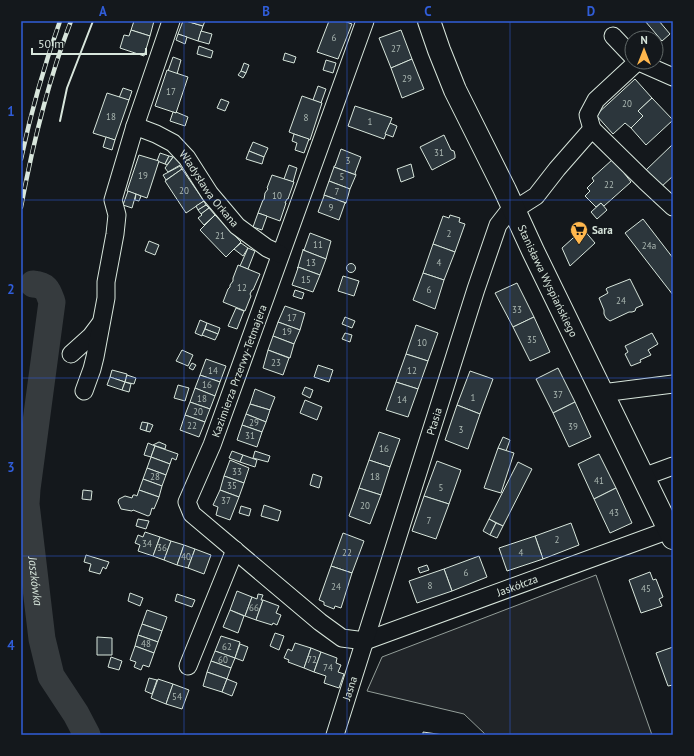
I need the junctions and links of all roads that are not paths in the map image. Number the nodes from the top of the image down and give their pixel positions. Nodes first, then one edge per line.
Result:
1 (171, 21) edge
2 (365, 21) edge
3 (429, 21) edge
4 (613, 36) dead end
5 (624, 48) edge
6 (629, 70) edge
7 (657, 70) edge
8 (673, 77) edge
9 (135, 126) junction
10 (592, 129) junction
11 (671, 203) edge
12 (513, 209) junction
13 (280, 254) junction
14 (100, 324) junction
15 (71, 354) dead end
16 (673, 384) edge
17 (84, 392) dead end
18 (602, 393) junction
19 (673, 466) edge
20 (643, 477) junction
21 (671, 534) edge
22 (235, 550) junction
23 (365, 641) junction
24 (188, 666) dead end
25 (335, 735) edge

1 - 9 street
2 - 13 street, Kazimierza Przerwy-Tetmajera
3 - 12 main road, Stanisława Wyspiańskiego
4 - 5 street
6 - 10 street
7 - 8 street
9 - 13 street, Władysława Orkana
9 - 14 street
10 - 11 street
10 - 12 street, Ptasia
12 - 18 main road, Stanisława Wyspiańskiego
12 - 23 street, Ptasia
13 - 22 street, Kazimierza Przerwy-Tetmajera
14 - 15 street
14 - 17 street
16 - 18 street
18 - 20 main road, Stanisława Wyspiańskiego
19 - 20 street
20 - 21 main road, Stanisława Wyspiańskiego
21 - 23 street, Jaskółcza
22 - 23 street, Kazimierza Przerwy-Tetmajera
22 - 24 street
23 - 25 street, Jasna

